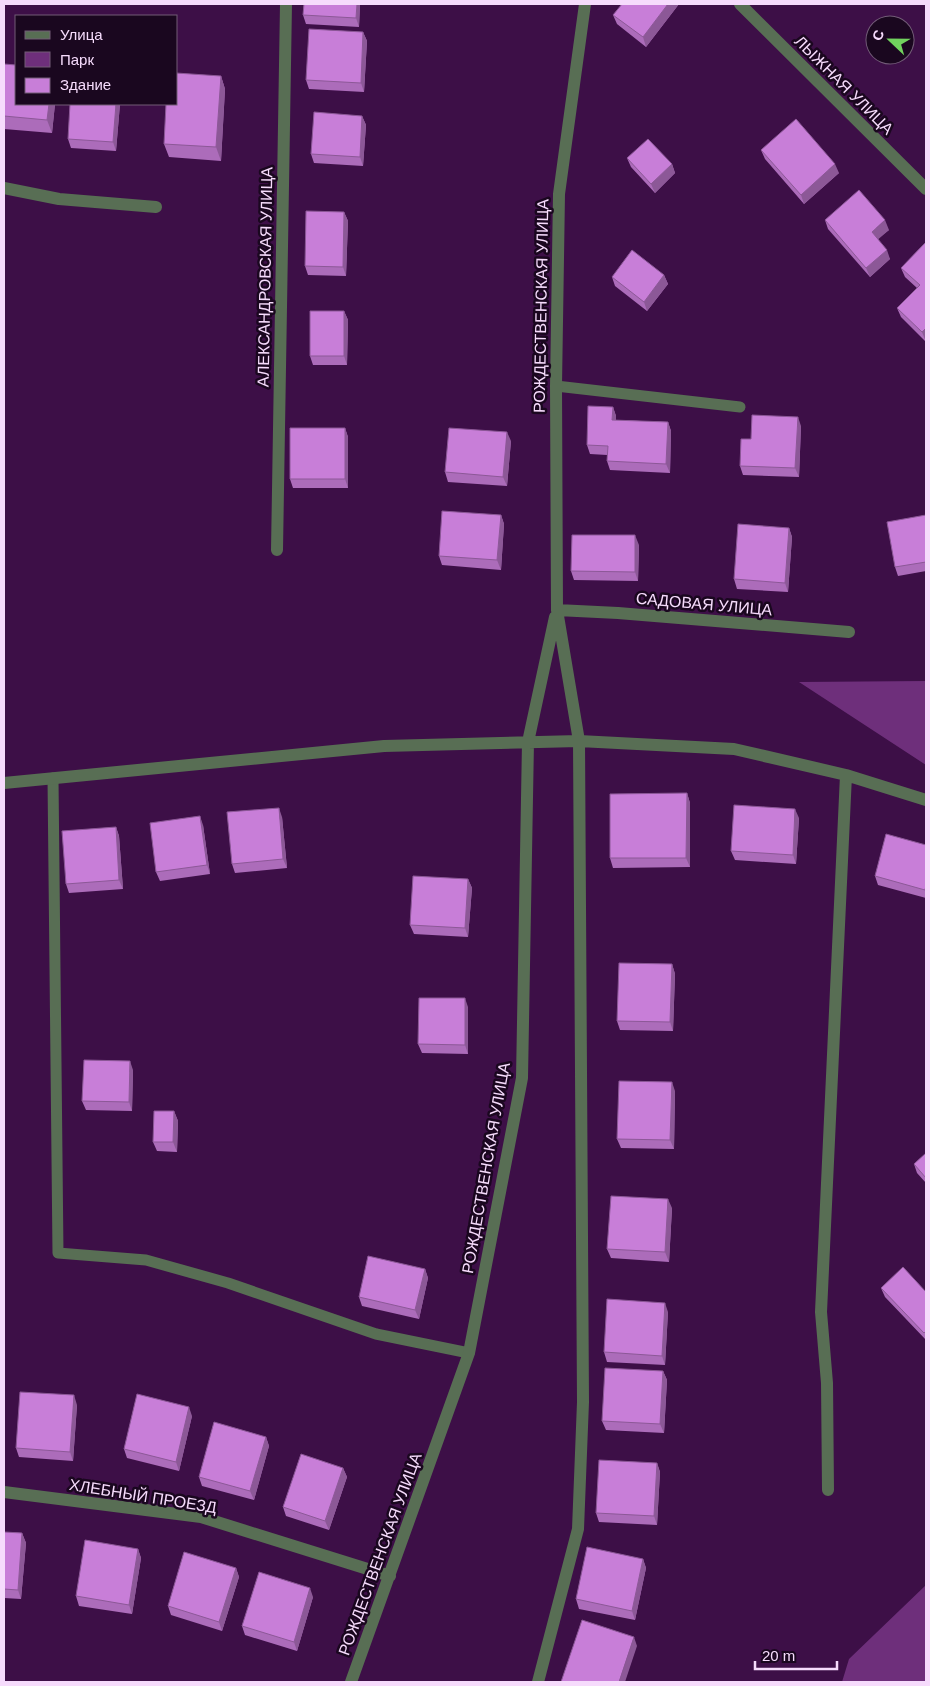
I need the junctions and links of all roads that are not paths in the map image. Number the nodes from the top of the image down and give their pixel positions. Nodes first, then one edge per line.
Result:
1 (286, 4) edge
2 (586, 4) edge
3 (740, 4) edge
4 (4, 188) edge
5 (926, 188) edge
6 (156, 207) dead end
7 (556, 386) junction
8 (740, 407) dead end
9 (277, 550) dead end
10 (556, 610) junction
11 (849, 632) dead end
12 (579, 741) junction
13 (528, 742) junction
14 (846, 775) junction
15 (54, 778) junction
16 (4, 783) edge
17 (926, 800) edge
18 (469, 1353) junction
19 (828, 1490) dead end
20 (4, 1492) edge
21 (390, 1576) junction
22 (351, 1682) edge
23 (538, 1682) edge

1 - 9 street, АЛЕКСАНДРОВСКАЯ УЛИЦА
2 - 7 street, РОЖДЕСТВЕНСКАЯ УЛИЦА
3 - 5 street, ЛЫЖНАЯ УЛИЦА
4 - 6 street
7 - 8 lane
7 - 10 street, РОЖДЕСТВЕНСКАЯ УЛИЦА
10 - 11 street, САДОВАЯ УЛИЦА
10 - 12 street, РОЖДЕСТВЕНСКАЯ УЛИЦА
10 - 13 street, РОЖДЕСТВЕНСКАЯ УЛИЦА
12 - 13 street
12 - 14 street
12 - 23 street, РОЖДЕСТВЕНСКАЯ УЛИЦА
13 - 15 street
13 - 18 street, РОЖДЕСТВЕНСКАЯ УЛИЦА
14 - 17 street
14 - 19 street
15 - 16 street
15 - 18 lane
18 - 21 street, РОЖДЕСТВЕНСКАЯ УЛИЦА
20 - 21 street, ХЛЕБНЫЙ ПРОЕЗД
21 - 22 street, РОЖДЕСТВЕНСКАЯ УЛИЦА

